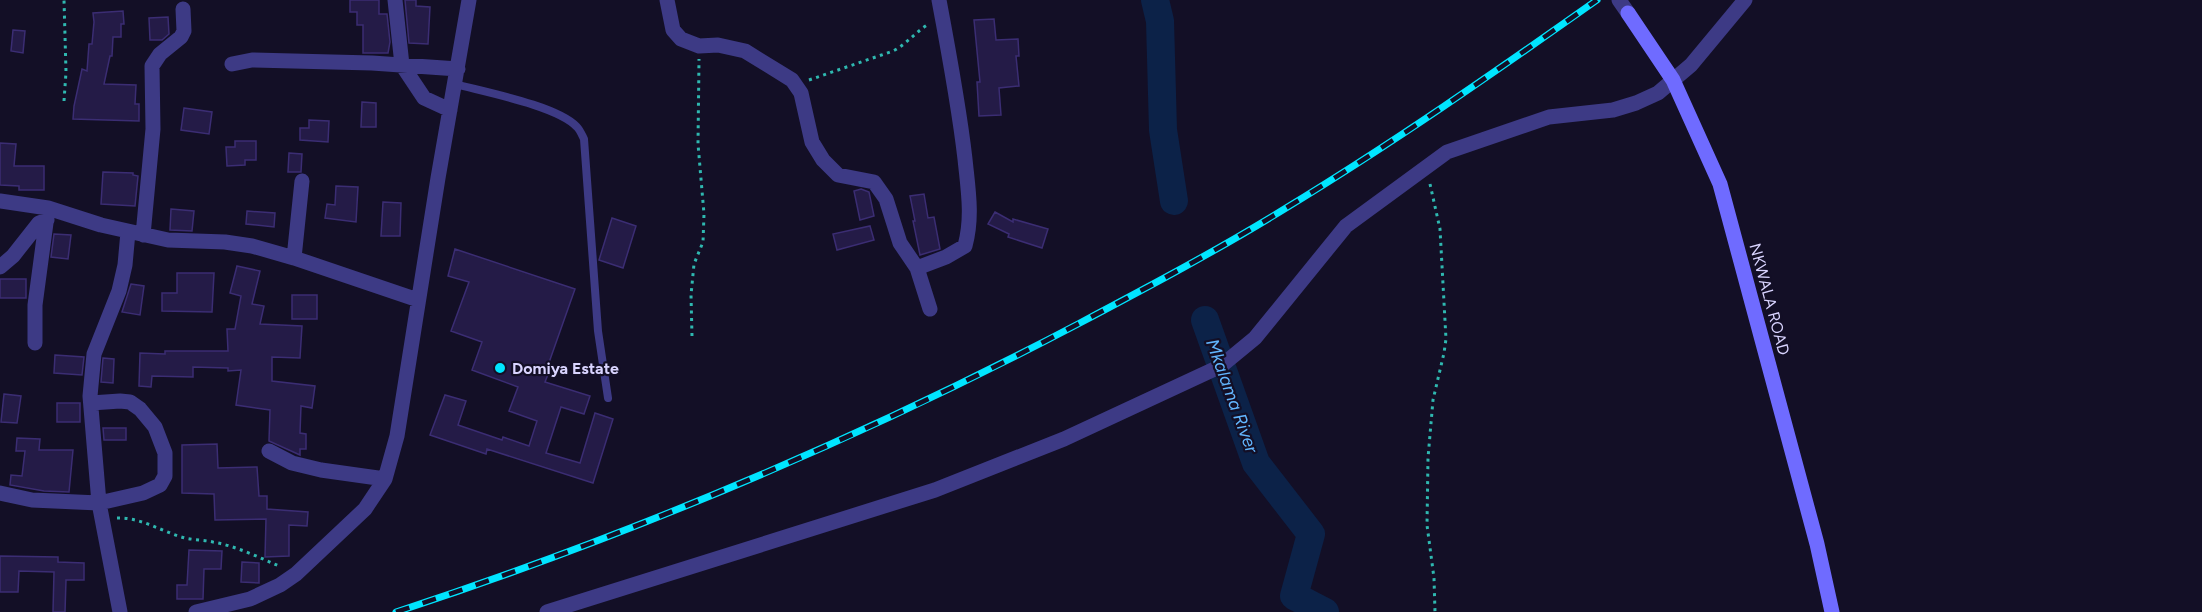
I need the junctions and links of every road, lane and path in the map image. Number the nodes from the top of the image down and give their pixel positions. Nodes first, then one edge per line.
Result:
1 (64, 0) edge
2 (395, 0) edge
3 (469, 0) edge
4 (667, 0) edge
5 (939, 0) edge
6 (1619, 0) edge
7 (1744, 0) edge
8 (183, 9) dead end
9 (943, 20) junction
10 (699, 45) junction
11 (232, 64) dead end
12 (402, 65) junction
13 (457, 76) junction
14 (1673, 80) junction
15 (796, 86) junction
16 (64, 101) dead end
17 (450, 110) junction
18 (1426, 168) junction
19 (302, 181) dead end
20 (0, 201) edge
21 (47, 214) junction
22 (136, 233) junction
23 (294, 258) junction
24 (0, 267) edge
25 (917, 268) junction
26 (418, 300) junction
27 (930, 309) dead end
28 (692, 336) dead end
29 (35, 343) dead end
30 (608, 398) dead end
31 (91, 403) junction
32 (269, 451) dead end
33 (385, 479) junction
34 (0, 493) edge
35 (99, 503) junction
36 (104, 523) junction
37 (296, 574) junction
38 (120, 612) edge
39 (196, 612) edge
40 (547, 612) edge
41 (1435, 612) edge
42 (1832, 612) edge

1 - 16 path
2 - 12 street
3 - 13 street
4 - 10 street
5 - 9 street
6 - 14 street, NKWALA ROAD
7 - 14 street
8 - 22 street
9 - 15 path
9 - 25 street
10 - 15 street
10 - 28 path
11 - 12 street
12 - 13 street
12 - 17 street
13 - 17 street
13 - 30 lane
14 - 18 street
14 - 42 street, NKWALA ROAD
15 - 25 street
17 - 26 street
18 - 40 street
18 - 41 path
19 - 23 street
20 - 21 street
21 - 22 street
21 - 24 street
21 - 29 street
22 - 23 street
22 - 31 street
23 - 26 street
25 - 27 street
26 - 33 street
31 - 35 street
31 - 35 street
32 - 33 street
33 - 37 street
34 - 35 street
35 - 36 street
36 - 37 path
36 - 38 street
37 - 39 street

